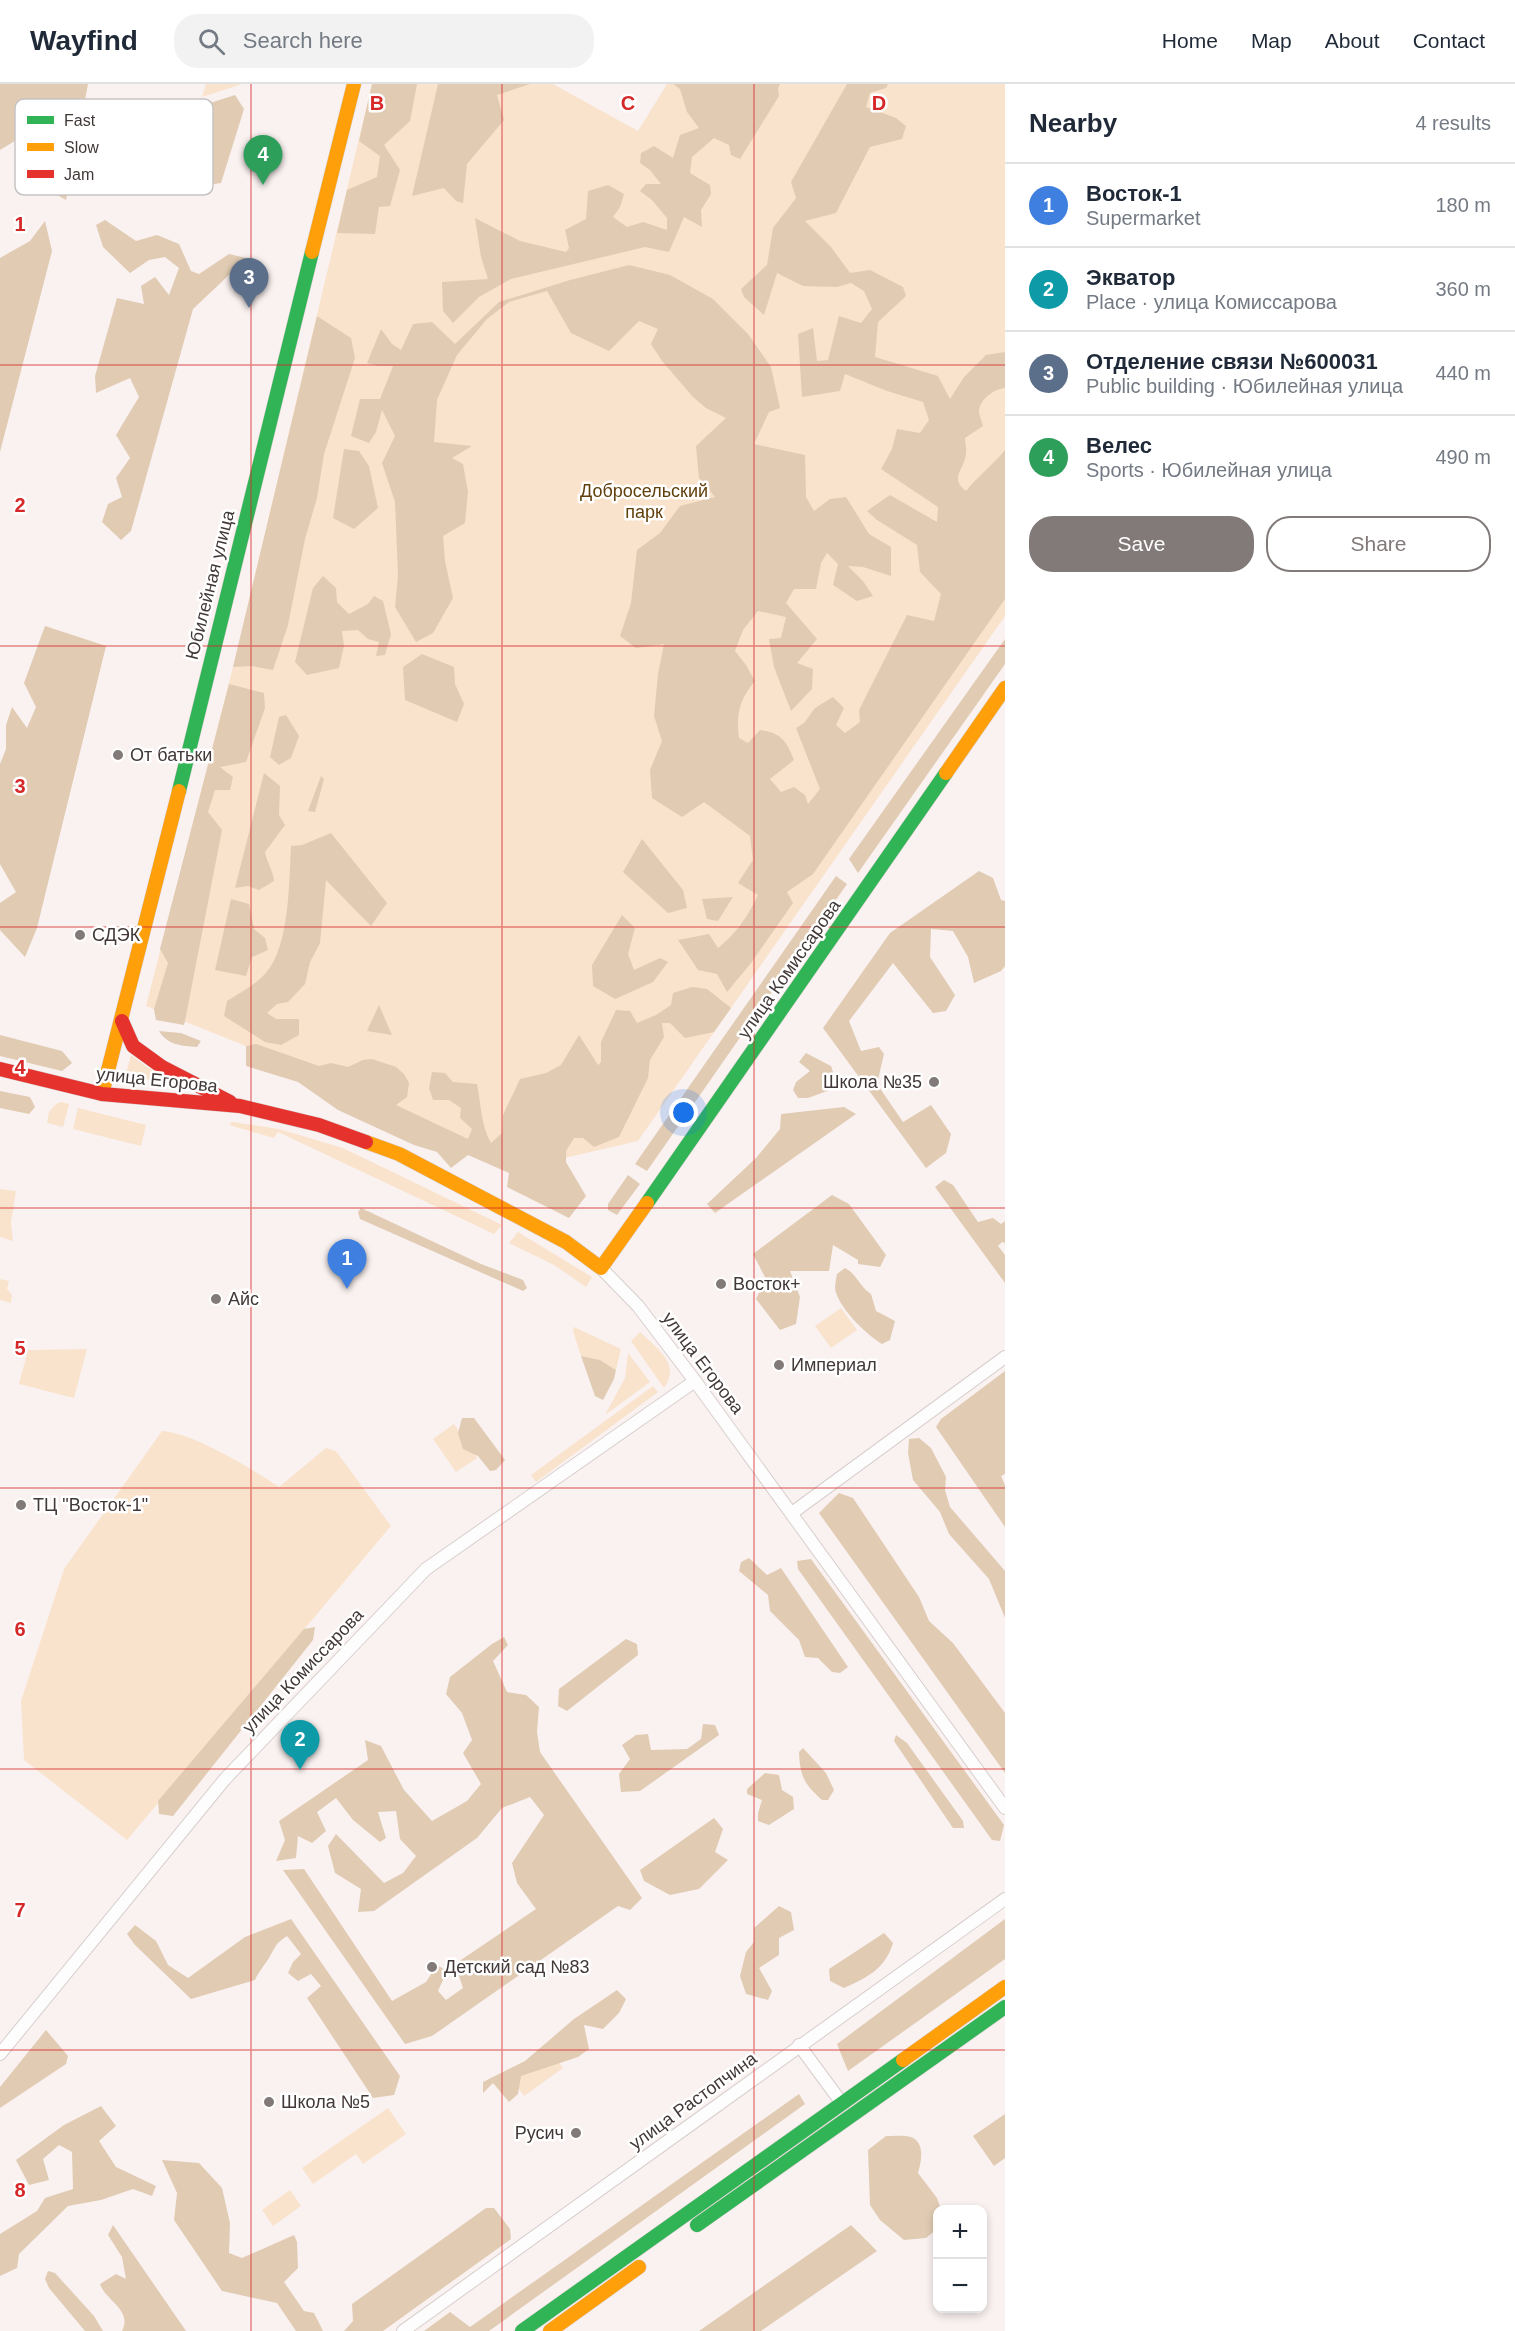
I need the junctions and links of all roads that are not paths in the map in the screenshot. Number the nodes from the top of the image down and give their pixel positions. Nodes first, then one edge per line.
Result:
1 (354, 84) edge
2 (1005, 688) edge
3 (122, 1021) junction
4 (0, 1069) edge
5 (102, 1094) junction
6 (240, 1106) junction
7 (601, 1268) junction
8 (1005, 1357) edge
9 (695, 1381) junction
10 (792, 1513) junction
11 (1005, 1808) edge
12 (1005, 1899) edge
13 (1005, 1987) edge
14 (1005, 2007) edge
15 (799, 2046) junction
16 (0, 2054) edge
17 (841, 2102) junction
18 (687, 2231) dead end
19 (650, 2258) dead end
20 (403, 2331) edge
21 (522, 2331) edge
22 (550, 2331) edge

1 - 3 main road, Юбилейная улица
2 - 7 main road, улица Комиссарова
3 - 5 main road, Юбилейная улица
3 - 6 main road, улица Егорова
4 - 5 main road, улица Егорова
5 - 6 main road, улица Егорова
6 - 7 main road, улица Егорова
7 - 9 street, улица Егорова
8 - 10 street
9 - 10 street, улица Егорова
9 - 16 street, улица Комиссарова
10 - 11 street, улица Егорова
12 - 15 street, улица Растопчина
13 - 17 main road
14 - 18 main road
15 - 17 street
15 - 20 street, улица Растопчина
17 - 21 main road
19 - 22 main road

